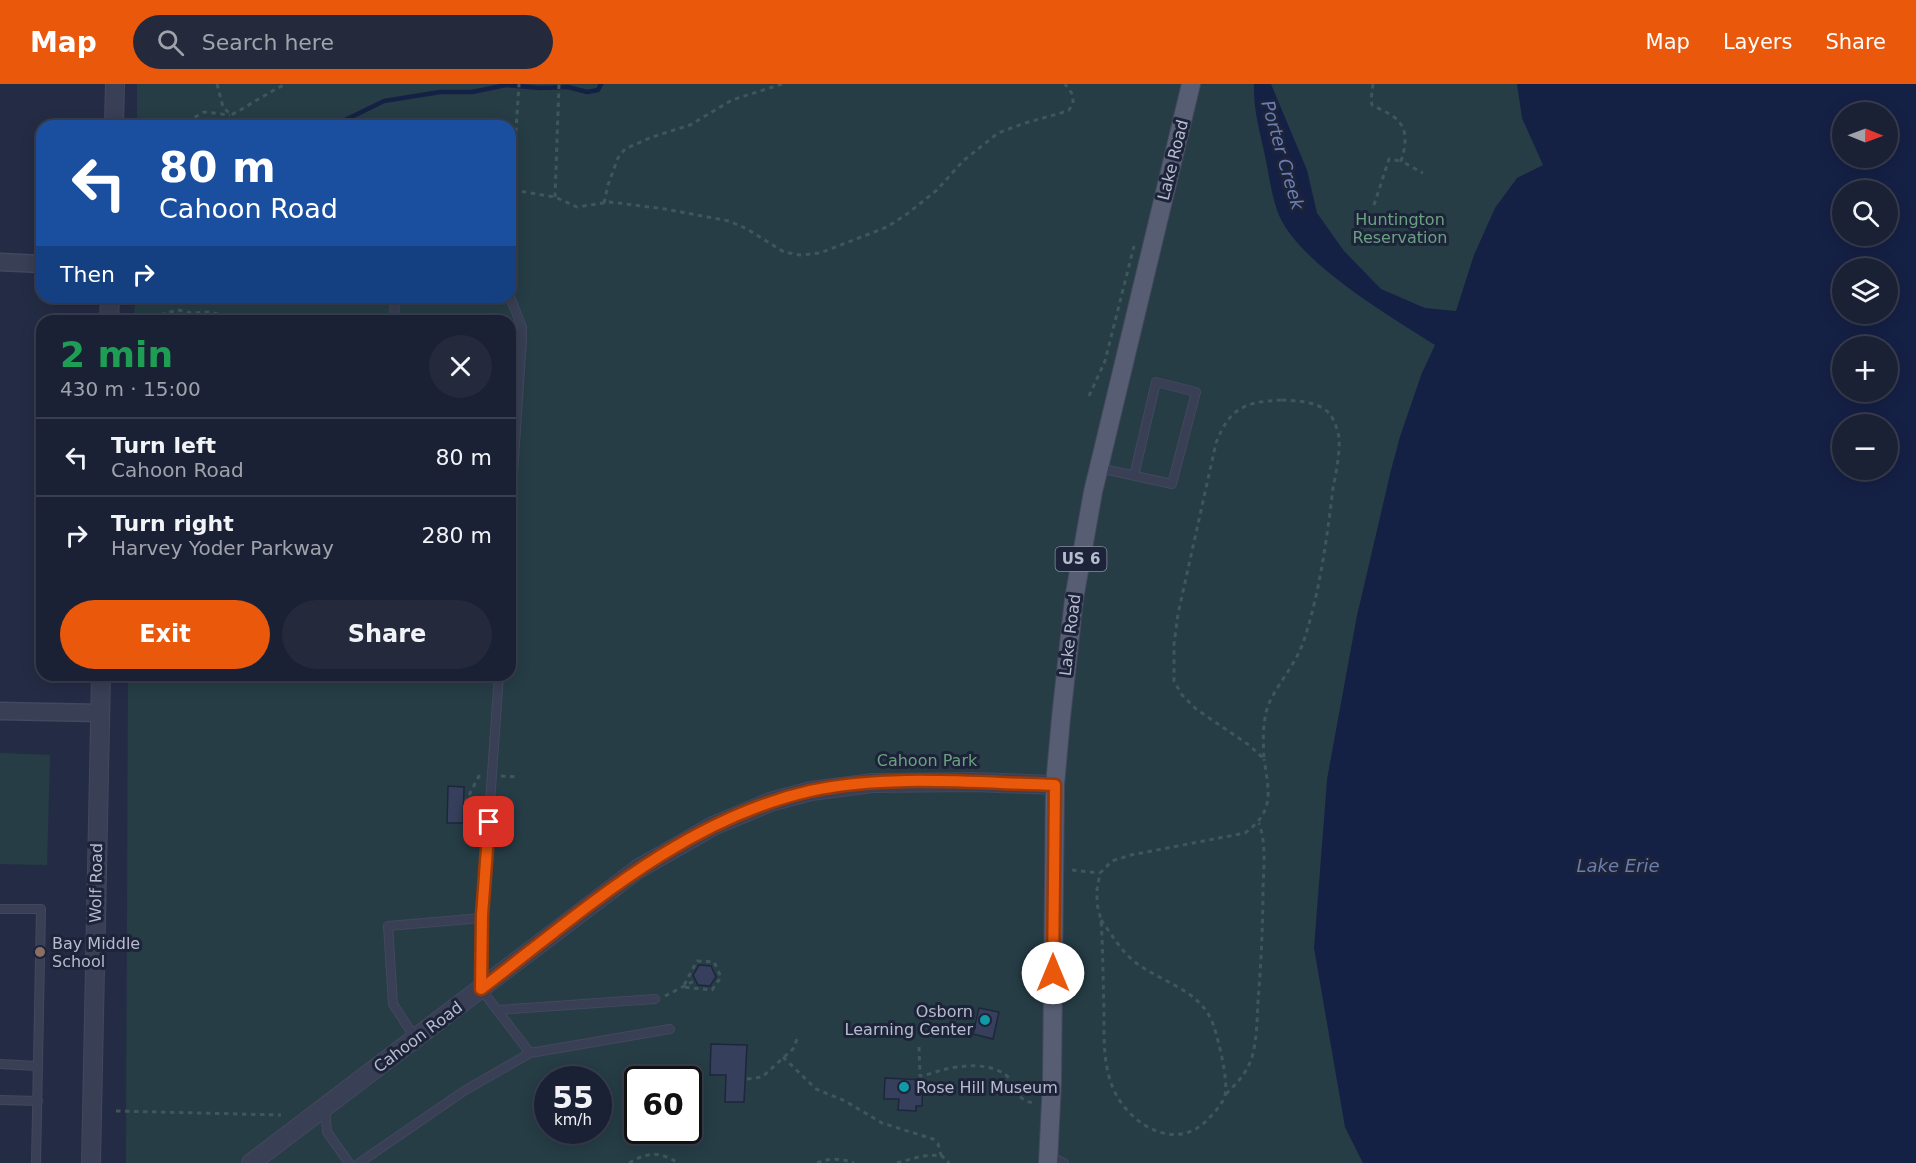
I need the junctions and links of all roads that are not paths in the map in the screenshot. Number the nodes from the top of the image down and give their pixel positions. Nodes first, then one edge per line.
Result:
1 (115, 84) edge
2 (1191, 84) edge
3 (121, 120) edge
4 (0, 262) edge
5 (36, 264) edge
6 (513, 303) edge
7 (516, 369) edge
8 (520, 375) junction
9 (516, 437) edge
10 (1099, 468) junction
11 (1134, 476) junction
12 (101, 681) edge
13 (499, 681) edge
14 (0, 711) edge
15 (99, 714) junction
16 (1055, 785) junction
17 (0, 909) edge
18 (482, 918) junction
19 (481, 989) junction
20 (655, 999) road end
21 (498, 1010) junction
22 (670, 1029) dead end
23 (416, 1039) junction
24 (530, 1053) junction
25 (0, 1064) edge
26 (37, 1066) junction
27 (0, 1100) edge
28 (38, 1101) junction
29 (325, 1108) junction
30 (1053, 1160) edge
31 (36, 1163) edge
32 (91, 1163) edge
33 (251, 1163) edge
34 (349, 1163) edge
35 (358, 1163) edge

1 - 3 street
2 - 10 main road, Lake Road / US 6
4 - 5 street
6 - 8 lane
7 - 8 lane
8 - 9 lane
10 - 11 lane
10 - 16 main road, Lake Road / US 6
11 - 11 lane
12 - 15 street, Wolf Road
13 - 18 lane
14 - 15 street
15 - 32 street, Wolf Road
16 - 19 street, Cahoon Road
16 - 30 main road, Lake Road / US 6
17 - 26 lane
18 - 19 lane
18 - 23 lane
19 - 21 lane
19 - 23 street, Cahoon Road
20 - 21 lane
21 - 24 lane
22 - 24 lane
23 - 29 street, Cahoon Road
24 - 35 lane
25 - 26 lane
26 - 28 lane
27 - 28 lane
28 - 31 lane
29 - 33 street, Cahoon Road
29 - 34 lane

